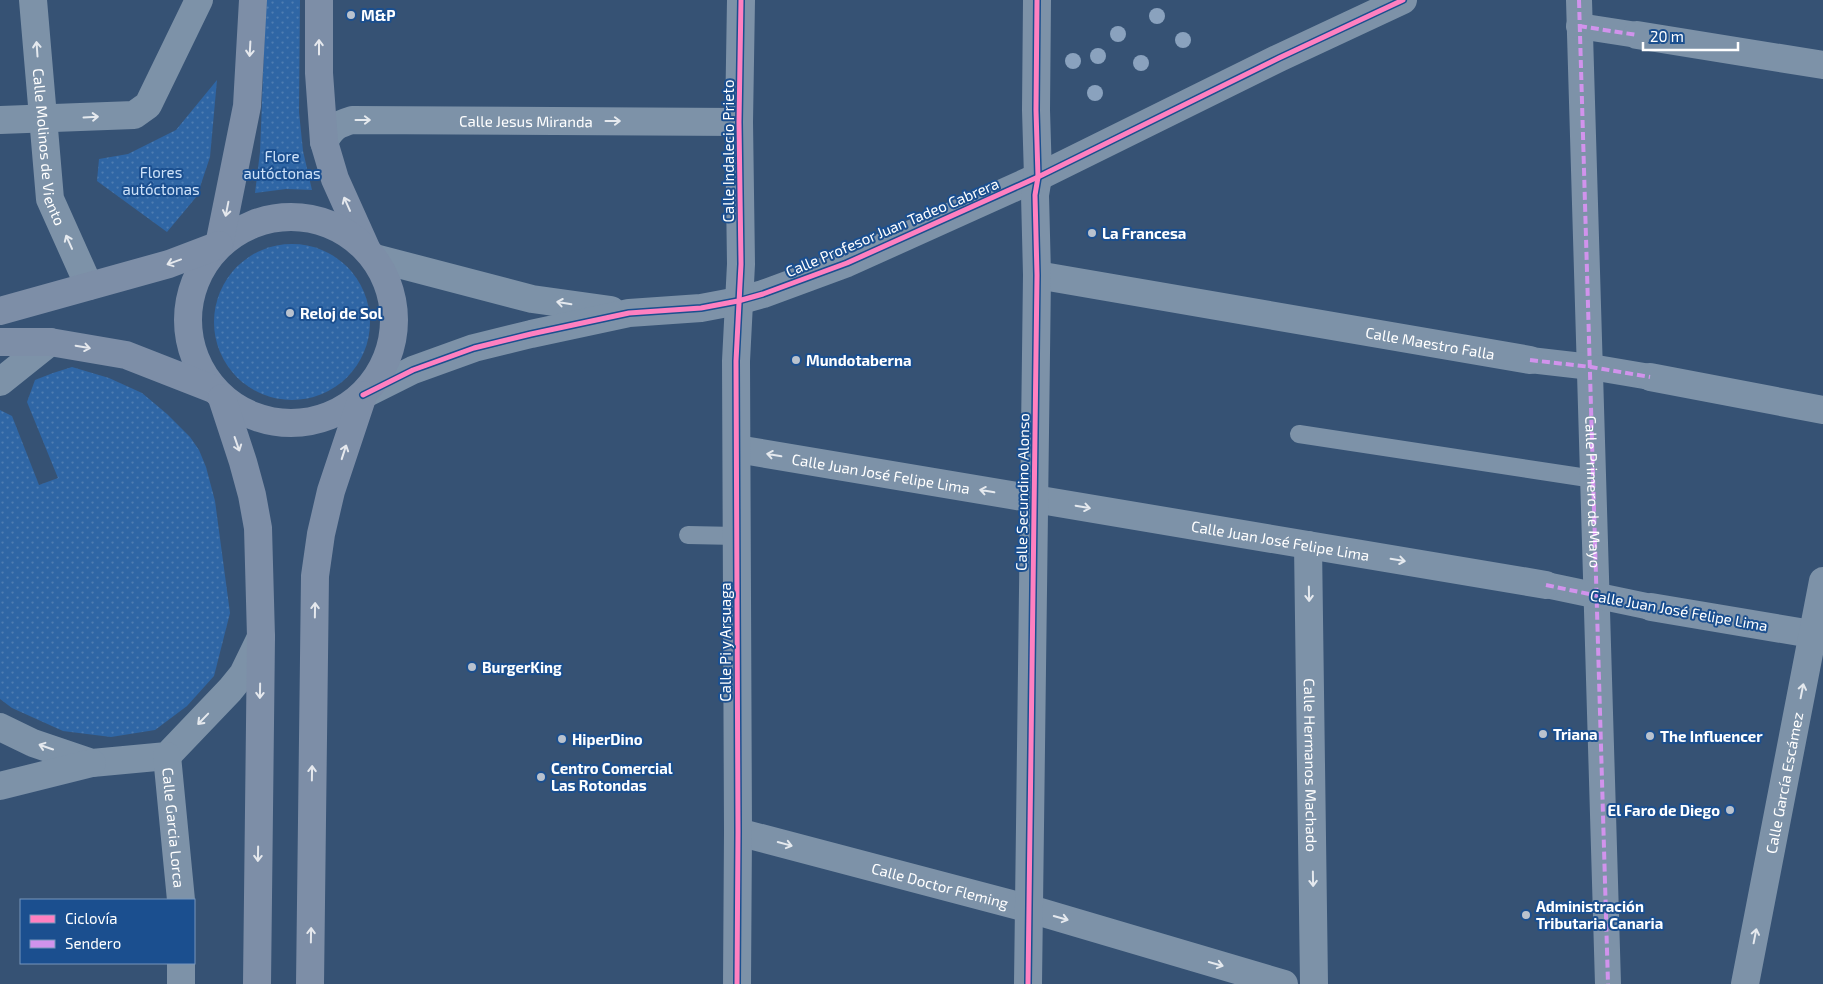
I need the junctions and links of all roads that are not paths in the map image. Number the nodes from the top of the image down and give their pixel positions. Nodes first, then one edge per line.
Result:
1 (33, 0) edge
2 (199, 0) edge
3 (253, 0) edge
4 (319, 0) edge
5 (741, 0) edge
6 (1037, 0) edge
7 (1403, 0) edge
8 (1579, 0) edge
9 (1579, 26) junction
10 (1637, 36) joint
11 (1823, 65) edge
12 (42, 119) junction
13 (0, 120) edge
14 (739, 122) junction
15 (324, 142) junction
16 (1038, 177) junction
17 (220, 245) junction
18 (371, 254) junction
19 (1037, 275) junction
20 (89, 286) junction
21 (738, 301) junction
22 (30, 303) junction
23 (0, 306) edge
24 (0, 311) edge
25 (629, 313) junction
26 (0, 342) edge
27 (50, 342) junction
28 (1530, 360) joint
29 (1591, 367) junction
30 (1650, 377) joint
31 (0, 382) edge
32 (218, 394) junction
33 (363, 395) junction
34 (1823, 410) edge
35 (1298, 434) dead end
36 (737, 449) junction
37 (1594, 480) junction
38 (1035, 499) junction
39 (688, 535) dead end
40 (737, 536) junction
41 (1308, 545) junction
42 (1823, 581) edge
43 (1546, 585) joint
44 (1597, 596) junction
45 (1652, 607) joint
46 (1818, 635) edge
47 (261, 637) junction
48 (0, 727) edge
49 (167, 756) junction
50 (92, 763) junction
51 (0, 786) edge
52 (738, 832) junction
53 (181, 899) edge
54 (1030, 909) junction
55 (181, 964) edge
56 (180, 984) edge
57 (257, 984) edge
58 (310, 984) edge
59 (737, 984) edge
60 (1028, 984) edge
61 (1284, 984) edge
62 (1314, 984) edge
63 (1608, 984) edge
64 (1746, 984) edge

12 -> 1 street, Calle Molinos de Viento
12 -> 2 street
3 -> 17 main road
15 -> 4 main road
5 - 14 street, Calle Indalecio Prieto
6 - 16 street, Calle Secundino Alonso
7 - 16 street, Calle Profesor Juan Tadeo Cabrera
8 - 9 street, Calle Primero de Mayo
9 - 10 street
9 - 29 street, Calle Primero de Mayo
10 - 11 street
12 - 13 street
20 -> 12 street, Calle Molinos de Viento
15 -> 14 street, Calle Jesus Miranda
14 - 21 street, Calle Indalecio Prieto
18 -> 15 main road
16 - 19 street, Calle Secundino Alonso
16 - 21 street, Calle Profesor Juan Tadeo Cabrera
17 - 18 main road
17 -> 20 main road
17 - 32 main road
25 -> 18 street, Calle Profesor Juan Tadeo Cabrera
18 - 33 main road
19 - 28 street, Calle Maestro Falla
19 - 38 street, Calle Secundino Alonso
20 - 22 main road
21 - 25 street, Calle Profesor Juan Tadeo Cabrera
21 - 36 street, Calle Pi y Arsuaga
22 - 23 street
22 - 24 main road
25 - 33 street, Calle Profesor Juan Tadeo Cabrera
26 - 27 main road
27 - 31 street
27 -> 32 main road
28 - 29 street, Calle Maestro Falla
29 - 30 street, Calle Maestro Falla
29 - 37 street, Calle Primero de Mayo
30 - 34 street, Calle Maestro Falla
32 - 33 main road
32 -> 47 main road
58 -> 33 main road
35 - 37 lane
38 -> 36 street, Calle Juan José Felipe Lima
36 - 40 street, Calle Pi y Arsuaga
37 - 44 street, Calle Primero de Mayo
38 -> 41 street, Calle Juan José Felipe Lima
38 - 54 street, Calle Secundino Alonso
39 - 40 lane
40 - 52 street, Calle Pi y Arsuaga
41 -> 43 street, Calle Juan José Felipe Lima
41 -> 62 street, Calle Hermanos Machado
42 - 46 street, Calle García Escámez
43 - 44 street, Calle Juan José Felipe Lima
44 - 45 street, Calle Juan José Felipe Lima
44 - 63 street, Calle Primero de Mayo
45 - 46 street, Calle Juan José Felipe Lima
64 -> 46 street, Calle García Escámez
47 -> 49 street
47 -> 57 main road
50 -> 48 street
49 - 50 street
49 - 53 street, Calle Garcia Lorca
50 - 51 street
52 -> 54 street, Calle Doctor Fleming
52 - 59 street, Calle Pi y Arsuaga
54 - 60 street, Calle Secundino Alonso
54 -> 61 street, Calle Doctor Fleming
55 - 56 street

